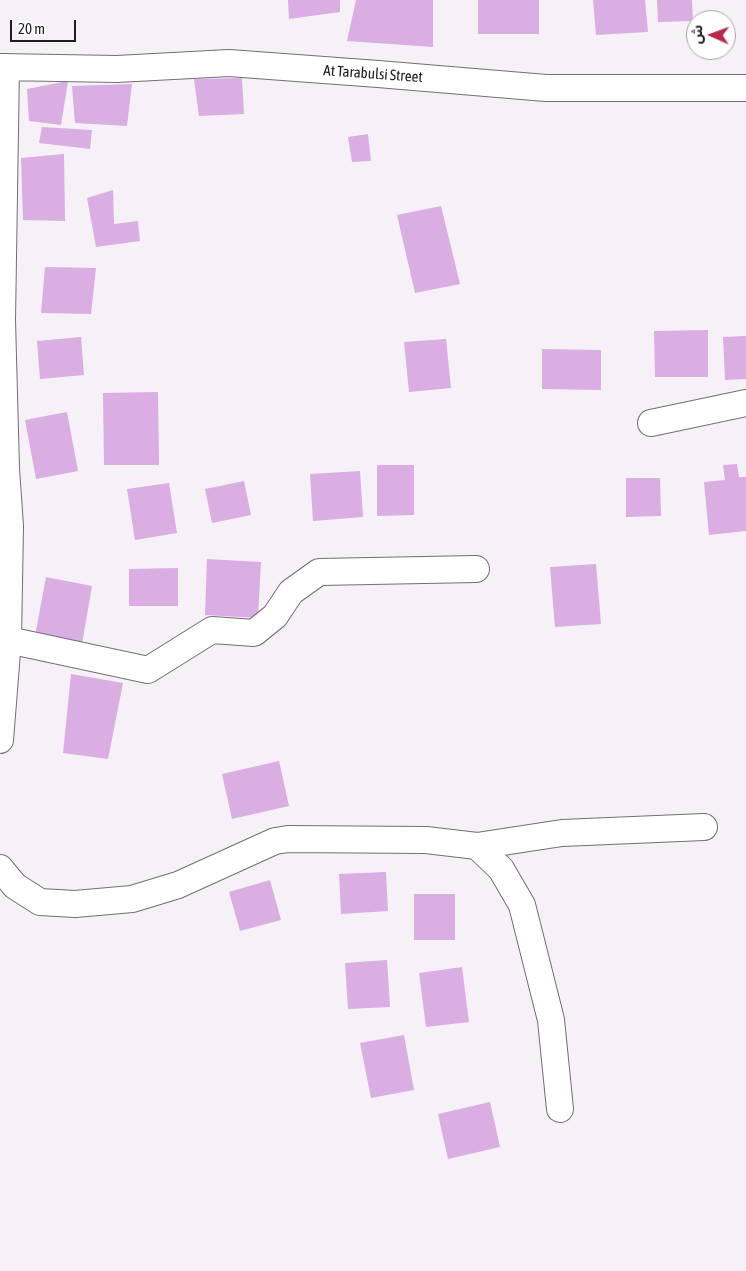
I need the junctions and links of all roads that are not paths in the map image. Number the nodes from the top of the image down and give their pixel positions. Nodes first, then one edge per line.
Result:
1 (3, 67) edge
2 (746, 88) edge
3 (746, 403) edge
4 (651, 423) dead end
5 (476, 569) dead end
6 (8, 640) junction
7 (0, 740) edge
8 (704, 827) dead end
9 (477, 846) junction
10 (0, 868) edge
11 (560, 1110) dead end

1 - 2 street, At Tarabulsi Street
1 - 6 street
3 - 4 street
5 - 6 street
6 - 7 street
8 - 9 street
9 - 10 street
9 - 11 street

